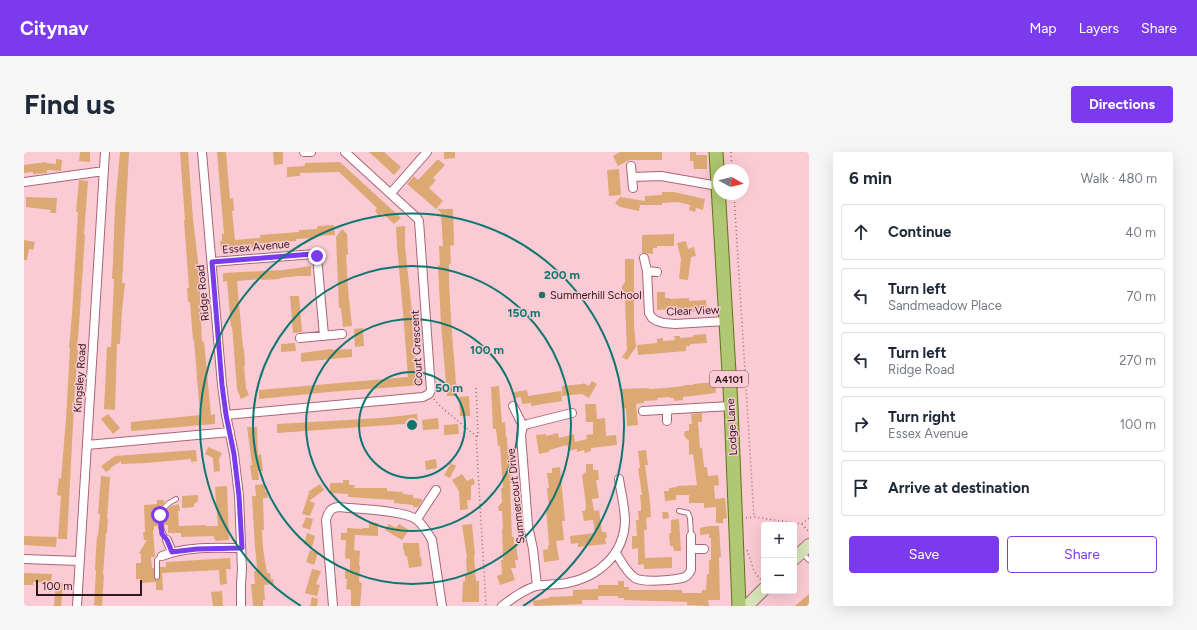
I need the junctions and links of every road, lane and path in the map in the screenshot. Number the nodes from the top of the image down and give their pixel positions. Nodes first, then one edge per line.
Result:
1 (105, 152) edge
2 (202, 152) edge
3 (304, 152) edge
4 (311, 152) edge
5 (345, 152) edge
6 (427, 152) edge
7 (716, 152) edge
8 (731, 152) edge
9 (717, 164) edge
10 (732, 164) edge
11 (631, 166) dead end
12 (104, 171) junction
13 (632, 177) junction
14 (24, 182) edge
15 (713, 185) edge
16 (633, 188) dead end
17 (391, 193) junction
18 (719, 200) edge
19 (734, 200) edge
20 (644, 258) dead end
21 (212, 262) junction
22 (646, 271) junction
23 (657, 272) dead end
24 (726, 321) junction
25 (342, 334) dead end
26 (324, 336) junction
27 (300, 338) dead end
28 (476, 388) dead end
29 (429, 394) junction
30 (513, 406) dead end
31 (731, 406) junction
32 (667, 410) junction
33 (643, 411) dead end
34 (572, 413) dead end
35 (226, 415) junction
36 (667, 421) dead end
37 (523, 426) junction
38 (230, 432) junction
39 (475, 435) junction
40 (87, 445) junction
41 (618, 479) dead end
42 (436, 490) dead end
43 (176, 500) dead end
44 (679, 511) dead end
45 (754, 517) junction
46 (744, 518) dead end
47 (809, 518) edge
48 (417, 519) junction
49 (802, 524) junction
50 (809, 532) edge
51 (691, 536) joint
52 (167, 540) joint
53 (242, 548) junction
54 (691, 549) junction
55 (704, 549) dead end
56 (172, 552) junction
57 (616, 553) junction
58 (162, 556) joint
59 (24, 558) edge
60 (79, 561) junction
61 (157, 576) dead end
62 (537, 586) junction
63 (761, 592) edge
64 (76, 606) edge
65 (241, 606) edge
66 (333, 606) edge
67 (442, 606) edge
68 (486, 606) edge
69 (502, 606) edge
70 (739, 606) edge
71 (747, 606) edge

1 - 12 street, Kingsley Road
2 - 21 street, Ridge Road
3 - 4 street
5 - 17 street, Court Crescent
6 - 17 street
7 - 9 main road, Lodge Lane / A4101
8 - 10 path
11 - 13 street
12 - 14 street
12 - 40 street, Kingsley Road
13 - 15 street
13 - 16 street
17 - 29 street, Court Crescent
18 - 24 main road, Lodge Lane / A4101
19 - 45 path
20 - 22 street, Clear View
21 - 26 street, Essex Avenue
21 - 35 street, Ridge Road
22 - 23 street
22 - 24 street, Clear View
24 - 31 main road, Lodge Lane / A4101
25 - 26 street
26 - 27 street
28 - 39 path
29 - 35 street, Court Crescent
29 - 39 path
30 - 37 street, Summercourt Drive
31 - 32 street
31 - 70 main road, Lodge Lane / A4101
32 - 33 street
32 - 36 street
34 - 37 street
35 - 38 street, Ridge Road
37 - 62 street, Summercourt Drive
38 - 40 street
38 - 53 street, Ridge Road
39 - 68 path
40 - 60 street, Kingsley Road
41 - 57 street
42 - 48 street
43 - 52 lane
44 - 51 lane
45 - 46 path
45 - 49 path
47 - 49 path
48 - 66 street
48 - 67 street
49 - 50 path
51 - 54 street
52 - 56 street
53 - 56 street
53 - 65 street, Ridge Road
54 - 55 street
54 - 57 street
56 - 58 street
57 - 62 street
58 - 61 lane
59 - 60 street
60 - 64 street, Kingsley Road
62 - 69 street
63 - 71 main road

